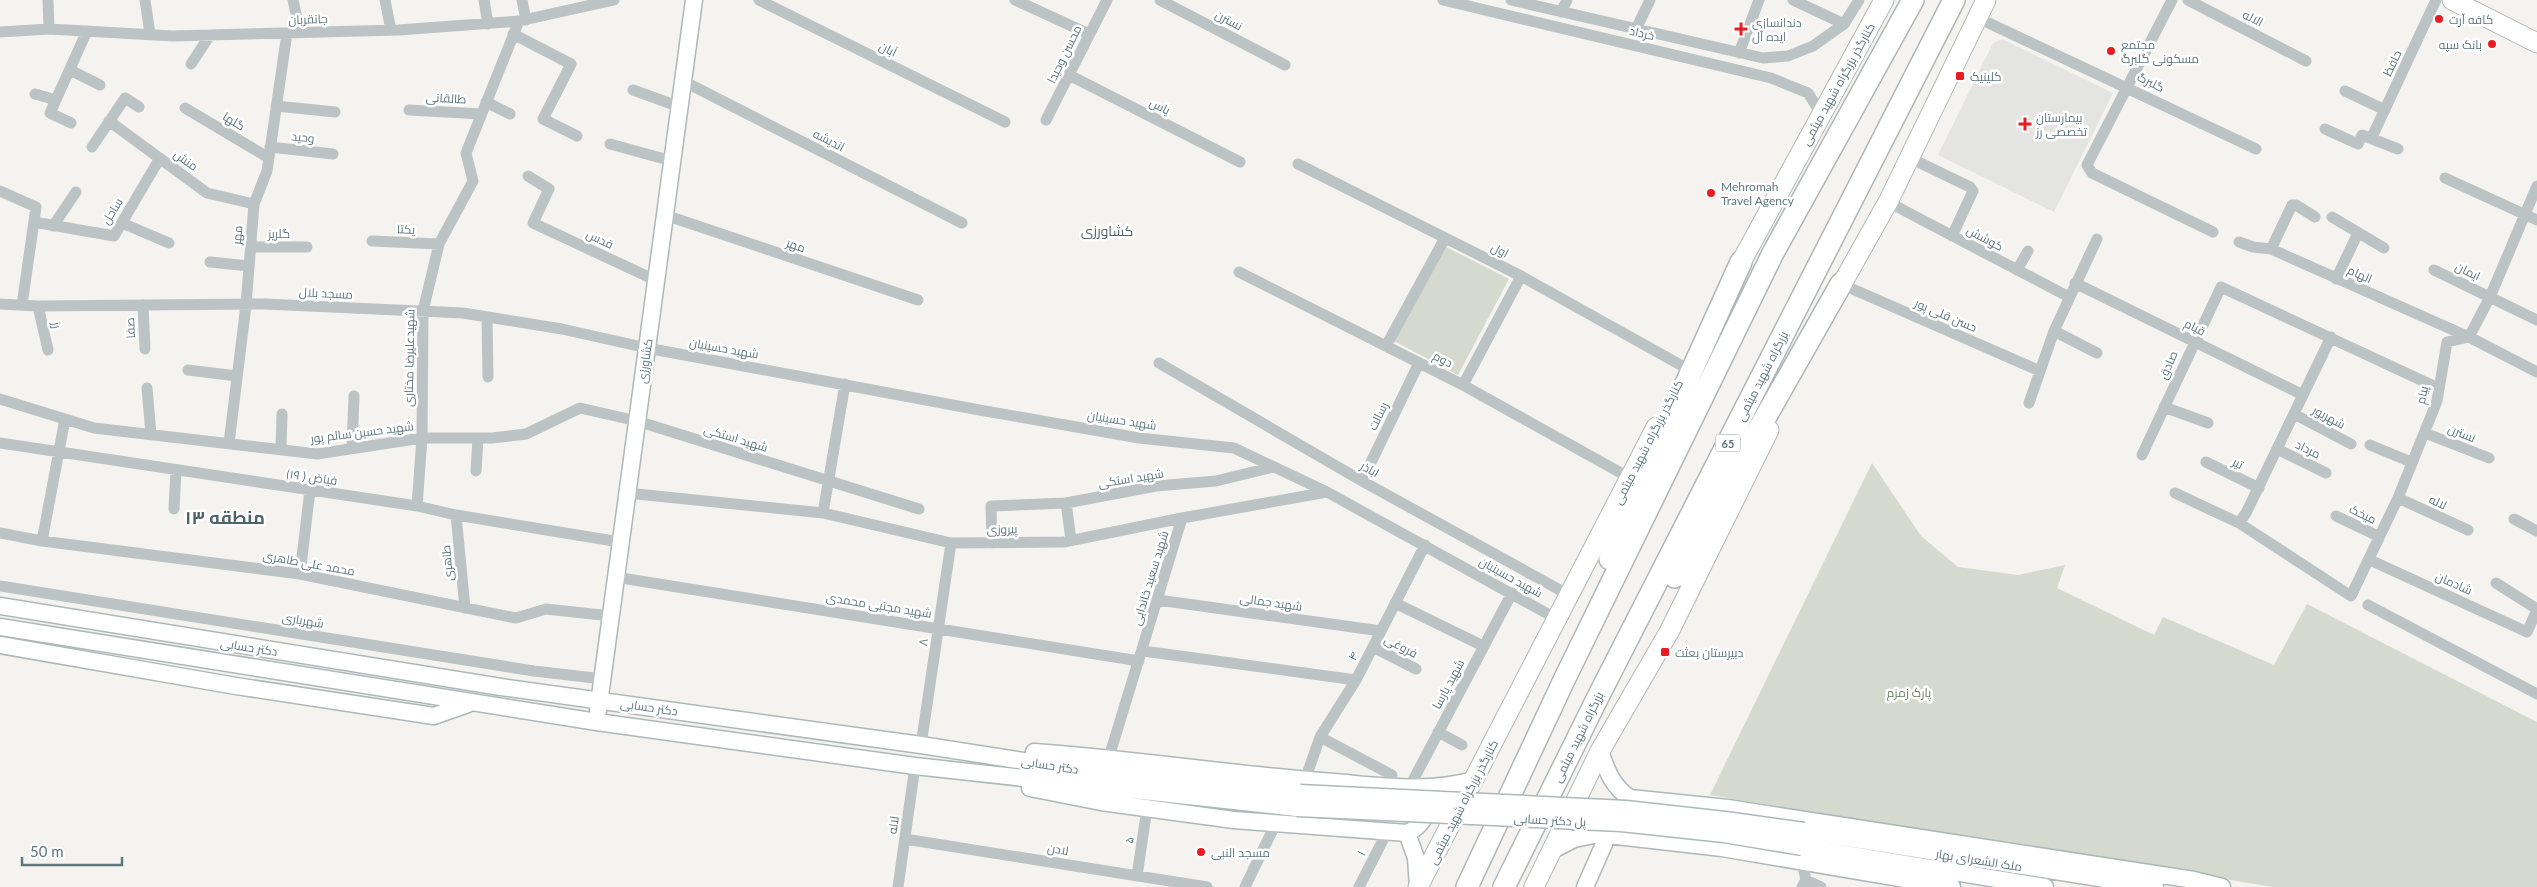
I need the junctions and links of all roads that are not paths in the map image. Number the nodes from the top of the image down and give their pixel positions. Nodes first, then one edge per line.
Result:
1 (48, 0) edge
2 (145, 0) edge
3 (293, 0) edge
4 (385, 0) edge
5 (484, 0) edge
6 (522, 0) edge
7 (611, 0) edge
8 (694, 0) edge
9 (759, 0) edge
10 (1015, 0) edge
11 (1107, 0) edge
12 (1160, 0) edge
13 (1443, 0) edge
14 (1511, 0) edge
15 (1567, 0) edge
16 (1650, 0) edge
17 (1759, 0) edge
18 (1793, 0) edge
19 (1859, 0) edge
20 (1884, 0) edge
21 (1913, 0) edge
22 (1954, 0) edge
23 (1986, 0) edge
24 (2172, 0) edge
25 (2188, 0) edge
26 (2436, 0) edge
27 (2452, 0) edge
28 (1562, 12) junction
29 (1978, 18) junction
30 (522, 21) junction
31 (488, 24) junction
32 (1844, 24) junction
33 (48, 29) junction
34 (1636, 29) junction
35 (391, 30) junction
36 (88, 31) junction
37 (300, 32) junction
38 (287, 33) junction
39 (150, 34) junction
40 (513, 34) junction
41 (1089, 34) junction
42 (1, 35) edge
43 (210, 35) junction
44 (2537, 43) edge
45 (1739, 52) junction
46 (2306, 61) dead end
47 (191, 64) dead end
48 (1285, 65) dead end
49 (70, 70) junction
50 (1069, 75) junction
51 (683, 81) junction
52 (100, 85) dead end
53 (2127, 86) junction
54 (633, 90) dead end
55 (2345, 91) dead end
56 (35, 94) dead end
57 (56, 100) junction
58 (486, 102) junction
59 (276, 106) junction
60 (139, 107) dead end
61 (680, 107) junction
62 (185, 108) dead end
63 (409, 110) dead end
64 (2385, 110) junction
65 (335, 112) dead end
66 (481, 114) junction
67 (510, 114) dead end
68 (1822, 115) junction
69 (1046, 120) dead end
70 (109, 121) junction
71 (1005, 122) dead end
72 (71, 123) dead end
73 (2325, 129) dead end
74 (577, 136) dead end
75 (2372, 138) junction
76 (610, 144) dead end
77 (92, 148) dead end
78 (2256, 148) dead end
79 (2398, 150) dead end
80 (269, 153) junction
81 (333, 154) dead end
82 (160, 158) junction
83 (1910, 158) junction
84 (672, 161) junction
85 (1240, 162) dead end
86 (1298, 164) dead end
87 (528, 176) dead end
88 (2446, 178) dead end
89 (2537, 186) edge
90 (0, 191) edge
91 (76, 192) dead end
92 (1888, 202) junction
93 (254, 204) junction
94 (2526, 214) junction
95 (665, 215) junction
96 (2315, 217) dead end
97 (2332, 217) dead end
98 (2537, 220) edge
99 (34, 222) junction
100 (122, 223) junction
101 (962, 223) dead end
102 (53, 226) junction
103 (2213, 232) dead end
104 (2358, 232) junction
105 (1952, 236) junction
106 (1444, 238) junction
107 (2097, 239) dead end
108 (372, 241) dead end
109 (2239, 242) dead end
110 (169, 243) dead end
111 (439, 244) junction
112 (250, 247) junction
113 (307, 247) dead end
114 (2271, 248) junction
115 (2384, 248) dead end
116 (2028, 251) dead end
117 (210, 262) dead end
118 (1741, 262) junction
119 (249, 266) junction
120 (2017, 270) junction
121 (2434, 270) dead end
122 (1239, 272) dead end
123 (1521, 276) junction
124 (2336, 279) junction
125 (655, 280) junction
126 (2075, 283) junction
127 (1841, 284) junction
128 (2069, 297) junction
129 (2490, 297) junction
130 (918, 300) dead end
131 (0, 304) edge
132 (22, 305) junction
133 (143, 305) junction
134 (246, 305) junction
135 (38, 306) junction
136 (422, 311) junction
137 (486, 317) junction
138 (2537, 320) edge
139 (2054, 331) junction
140 (2331, 338) junction
141 (2469, 338) junction
142 (2194, 342) junction
143 (1386, 346) junction
144 (647, 348) junction
145 (145, 349) dead end
146 (48, 350) dead end
147 (2097, 353) dead end
148 (1159, 363) dead end
149 (1419, 363) junction
150 (1686, 368) junction
151 (188, 370) dead end
152 (2040, 371) junction
153 (2537, 372) edge
154 (237, 376) junction
155 (488, 377) dead end
156 (845, 384) junction
157 (1463, 385) junction
158 (147, 388) dead end
159 (2438, 388) junction
160 (2303, 395) junction
161 (354, 396) dead end
162 (0, 399) edge
163 (2029, 403) dead end
164 (2164, 407) junction
165 (282, 414) dead end
166 (2294, 414) junction
167 (65, 419) junction
168 (637, 421) junction
169 (2208, 423) dead end
170 (2425, 433) junction
171 (151, 434) junction
172 (422, 438) junction
173 (478, 438) junction
174 (0, 443) edge
175 (229, 443) junction
176 (2351, 444) dead end
177 (2370, 445) dead end
178 (352, 448) junction
179 (281, 449) junction
180 (2277, 449) junction
181 (59, 453) junction
182 (2142, 456) dead end
183 (2489, 458) dead end
184 (2206, 462) dead end
185 (2411, 462) junction
186 (1273, 467) junction
187 (176, 470) junction
188 (476, 471) dead end
189 (2326, 473) dead end
190 (1630, 478) junction
191 (827, 480) junction
192 (1362, 481) junction
193 (2258, 488) junction
194 (310, 490) junction
195 (1327, 492) junction
196 (627, 493) junction
197 (2175, 493) dead end
198 (2398, 498) junction
199 (1066, 503) junction
200 (417, 506) junction
201 (174, 509) dead end
202 (919, 509) dead end
203 (823, 513) junction
204 (456, 515) junction
205 (2336, 516) dead end
206 (1182, 518) junction
207 (2514, 519) dead end
208 (2239, 523) junction
209 (2468, 530) dead end
210 (2537, 531) edge
211 (0, 533) edge
212 (2378, 536) junction
213 (1071, 540) junction
214 (42, 541) junction
215 (620, 542) junction
216 (951, 543) junction
217 (992, 543) junction
218 (1425, 545) junction
219 (2370, 560) junction
220 (300, 574) junction
221 (615, 576) junction
222 (2496, 583) dead end
223 (0, 586) edge
224 (1512, 593) junction
225 (1569, 595) junction
226 (1158, 600) junction
227 (1395, 603) junction
228 (2368, 605) dead end
229 (0, 606) edge
230 (464, 608) junction
231 (2537, 609) edge
232 (611, 616) junction
233 (1557, 619) junction
234 (0, 627) edge
235 (938, 629) junction
236 (1381, 631) junction
237 (1477, 643) dead end
238 (0, 646) edge
239 (1373, 648) junction
240 (1141, 656) junction
241 (1416, 669) dead end
242 (1565, 678) junction
243 (602, 679) junction
244 (1356, 680) junction
245 (2537, 694) edge
246 (1599, 695) junction
247 (600, 700) junction
248 (471, 703) junction
249 (597, 722) junction
250 (1438, 732) junction
251 (1320, 737) junction
252 (921, 745) junction
253 (1462, 745) dead end
254 (1600, 751) junction
255 (1109, 758) junction
256 (915, 766) junction
257 (1392, 775) dead end
258 (1474, 780) junction
259 (1413, 788) junction
260 (1301, 794) junction
261 (1630, 798) junction
262 (1147, 808) junction
263 (1276, 823) junction
264 (1387, 832) junction
265 (1407, 834) junction
266 (904, 839) junction
267 (1610, 840) junction
268 (1803, 847) junction
269 (1551, 851) junction
270 (1137, 876) junction
271 (1804, 883) edge
272 (1587, 886) edge
273 (898, 887) edge
274 (1206, 887) edge
275 (1245, 887) edge
276 (1360, 887) edge
277 (1418, 887) edge
278 (1466, 887) edge
279 (1504, 887) edge
280 (1534, 887) edge
281 (1820, 887) edge
282 (1952, 887) edge
283 (2045, 887) edge
284 (2155, 887) edge
285 (2222, 887) edge

1 - 33 street
2 - 39 street
3 - 37 street
4 - 35 street
5 - 31 street
6 - 30 street
7 - 30 street, جانقربان
8 - 51 main road, کشاورزی
9 - 71 street, آبان
10 - 41 street
11 - 41 street, محسن وحیدا
12 - 48 street, نسترن
13 - 68 street, خرداد
14 - 28 street, خرداد
15 - 28 street
16 - 34 street
17 - 45 street
18 - 32 street
19 - 32 street, خرداد
20 - 68 main road, کنارگذر بزرگراه شهید میثمی
21 - 242 highway
22 - 246 highway, بزرگراه شهید میثمی / 65
23 - 29 main road
24 - 53 street
25 - 46 street, الاله
26 - 64 street, حافظ
27 - 44 main road
28 - 34 street, خرداد
29 - 53 street, گلبرگ
29 - 83 main road
30 - 31 street, جانقربان
30 - 40 street, شهیدعلیرضا مختاری
31 - 35 street, جانقربان
32 - 45 street, خرداد
33 - 36 street, جانقربان
33 - 42 street, جانقربان
34 - 45 street, خرداد
35 - 37 street, جانقربان
36 - 39 street, جانقربان
36 - 49 street
37 - 38 street, جانقربان
38 - 43 street, جانقربان
38 - 59 street, مهر
39 - 43 street, جانقربان
40 - 58 street, شهیدعلیرضا مختاری
40 - 74 street
41 - 50 street, محسن وحیدا
43 - 47 street
49 - 52 street
49 - 57 street
50 - 69 street, محسن وحیدا
50 - 85 street, یاس
51 - 61 main road, کشاورزی
51 - 101 street, اندیشه
53 - 78 street, گلبرگ
53 - 103 street
54 - 61 street
55 - 64 street
56 - 57 street
57 - 72 street
58 - 66 street, شهیدعلیرضا مختاری
58 - 67 street
59 - 65 street
59 - 80 street, مهر
60 - 70 street
61 - 84 main road, کشاورزی
62 - 80 street, گلها
63 - 66 street, طالقانی
64 - 75 street, حافظ
66 - 111 street, شهیدعلیرضا مختاری
68 - 118 main road, کنارگذر بزرگراه شهید میثمی
70 - 77 street
70 - 82 street, منش
73 - 75 street
75 - 79 street
76 - 84 street
80 - 81 street, وحید
80 - 93 street, مهر
82 - 93 street, منش
82 - 100 street, ساحل
83 - 92 main road
83 - 105 street
84 - 95 main road, کشاورزی
86 - 106 street, اول
87 - 125 street, قدس
88 - 94 street
89 - 94 street
90 - 99 street
91 - 102 street
92 - 105 street, کوشش
92 - 127 main road
93 - 112 street, مهر
94 - 98 street
94 - 129 street
95 - 125 main road, کشاورزی
95 - 130 street, مهر
96 - 114 street
97 - 104 street
99 - 102 street, ساحل
99 - 132 street
100 - 102 street, ساحل
100 - 110 street
104 - 115 street
104 - 124 street
105 - 120 street, کوشش
106 - 123 street, اول
106 - 143 street
107 - 126 street
108 - 111 street, یکتا
109 - 114 street, الهام
111 - 136 street, شهیدعلیرضا مختاری
112 - 113 street, گلریز
112 - 119 street, مهر
114 - 124 street, الهام
116 - 120 street
117 - 119 street
118 - 150 main road, کنارگذر بزرگراه شهید میثمی
118 - 242 highway
119 - 134 street, مهر
120 - 128 street, کوشش
121 - 129 street, ایمان
122 - 143 street, دوم
123 - 150 street, اول
123 - 157 street
124 - 141 street, الهام
125 - 144 main road, کشاورزی
126 - 128 street
126 - 142 street, قیام
127 - 152 street, حسن قلی پور
127 - 246 highway
127 - 254 main road
128 - 139 street
129 - 138 street, ایمان
129 - 141 street
131 - 132 street, مسجد بلال
132 - 135 street, مسجد بلال
133 - 134 street, مسجد بلال
133 - 135 street, مسجد بلال
133 - 145 street, صفا
134 - 136 street, مسجد بلال
134 - 154 street, مهر
135 - 146 street, رز
136 - 137 street, مسجد بلال
136 - 172 street, شهیدعلیرضا مختاری
137 - 144 street, مسجد بلال
137 - 155 street
139 - 147 street
139 - 152 street
140 - 142 street, صادق
140 - 159 street
140 - 160 street
141 - 153 street, الهام
141 - 159 street, پیام
142 - 160 street, قیام
142 - 164 street, صادق
143 - 149 street, دوم
144 - 156 street, شهید حسینیان
144 - 168 main road, کشاورزی
148 - 192 street, اباذر
149 - 157 street, دوم
149 - 192 street, رسالت
150 - 190 main road, کنارگذر بزرگراه شهید میثمی
151 - 154 street
152 - 163 street
154 - 175 street, مهر
156 - 186 street, شهید حسینیان
156 - 191 street
157 - 190 street, دوم
158 - 171 street
159 - 170 street, پیام
160 - 166 street
161 - 178 street
162 - 167 street, شهید حسین سالم پور
164 - 169 street
164 - 182 street, صادق
165 - 179 street
166 - 176 street, شهریور
166 - 180 street
167 - 171 street, شهید حسین سالم پور
167 - 181 street
168 - 173 street, شهید حسین سالم پور
168 - 191 street, شهید استکی
168 - 196 main road, کشاورزی
170 - 183 street, نسترن
170 - 185 street, پیام
171 - 175 street, شهید حسین سالم پور
172 - 173 street, شهید حسین سالم پور
172 - 178 street, شهید حسین سالم پور
172 - 200 street, شهیدعلیرضا مختاری
173 - 188 street
174 - 181 street, فیاض ( ۱۹)
175 - 179 street, شهید حسین سالم پور
177 - 185 street
178 - 179 street, شهید حسین سالم پور
180 - 189 street, مرداد
180 - 193 street
181 - 187 street, فیاض ( ۱۹)
181 - 214 street
184 - 193 street, تیر
185 - 198 street, پیام
186 - 195 street, شهید حسینیان
186 - 199 street, شهید استکی
187 - 194 street, فیاض ( ۱۹)
187 - 201 street
190 - 225 main road, کنارگذر بزرگراه شهید میثمی
191 - 202 street, شهید استکی
191 - 203 street
192 - 225 street, اباذر
193 - 208 street
194 - 200 street, فیاض ( ۱۹)
194 - 220 street
195 - 206 street, شهید سعید خاندایی
195 - 218 street, شهید حسینیان
196 - 203 street, پیروزی
196 - 215 main road, کشاورزی
197 - 208 street
198 - 209 street, لاله
198 - 212 street, پیام
199 - 213 street
199 - 217 street, شهید استکی
200 - 204 street, فیاض ( ۱۹)
203 - 216 street, پیروزی
204 - 215 street, فیاض ( ۱۹)
204 - 230 street, طاهری
205 - 212 street, میخک
206 - 213 street, پیروزی
206 - 226 street, شهید سعید خاندایی
207 - 210 street
208 - 219 street, پیام
211 - 214 street, محمد علی طاهری
212 - 219 street, پیام
213 - 217 street, پیروزی
214 - 220 street, محمد علی طاهری
215 - 221 main road, کشاورزی
216 - 217 street, پیروزی
216 - 235 street, ۸
218 - 224 street, شهید حسینیان
218 - 227 street, ۴
219 - 231 street, شادمان
220 - 230 street, محمد علی طاهری
221 - 232 main road, کشاورزی
221 - 235 street, شهید مجتبی محمدی
222 - 231 street
223 - 243 street, شهریاری
224 - 233 street, شهید حسینیان
224 - 250 street, شهید پارسا
225 - 233 main road, کنارگذر بزرگراه شهید میثمی
226 - 236 street, شهید جمالی
226 - 240 street, شهید سعید خاندایی
227 - 236 street, ۴
227 - 237 street
228 - 245 street
229 - 247 main road, دکتر حسابی
230 - 232 street, محمد علی طاهری
232 - 243 main road, کشاورزی
233 - 258 main road, کنارگذر بزرگراه شهید میثمی
234 - 248 main road, دکتر حسابی
235 - 240 street, شهید مجتبی محمدی
235 - 252 street, ۸
236 - 239 street, ۴
238 - 248 main road
239 - 241 street, فروغی
239 - 244 street, ۴
240 - 244 street, شهید مجتبی محمدی
240 - 255 street, شهید سعید خاندایی
242 - 278 highway
243 - 247 main road, کشاورزی
244 - 251 street, ۴
246 - 279 highway, بزرگراه شهید میثمی / 65
247 - 249 main road, کشاورزی
247 - 252 main road, دکتر حسابی
248 - 249 main road, دکتر حسابی
249 - 256 main road, دکتر حسابی
250 - 253 street
250 - 259 street, شهید پارسا
251 - 257 street
251 - 260 street, ۴
252 - 255 main road
252 - 260 main road, دکتر حسابی
254 - 261 main road
254 - 269 main road
255 - 260 main road
256 - 260 main road, دکتر حسابی
256 - 262 main road
256 - 266 street, لاله
258 - 259 main road
258 - 277 main road, کنارگذر بزرگراه شهید میثمی
259 - 260 main road
259 - 265 main road
260 - 268 main road, پل دکتر حسابی, bridge
261 - 267 main road
261 - 285 main road
262 - 263 main road
262 - 270 street, ۵
263 - 264 main road
263 - 275 street
264 - 265 main road
264 - 276 street, ۱
265 - 277 main road
266 - 270 street, لادن
266 - 273 street, لاله
267 - 268 main road
267 - 269 main road
267 - 272 main road
268 - 271 street
268 - 282 main road
268 - 283 main road, ملک الشعرای بهار
268 - 284 main road, ملک الشعرای بهار
269 - 280 main road
270 - 274 street, لادن
271 - 281 street

